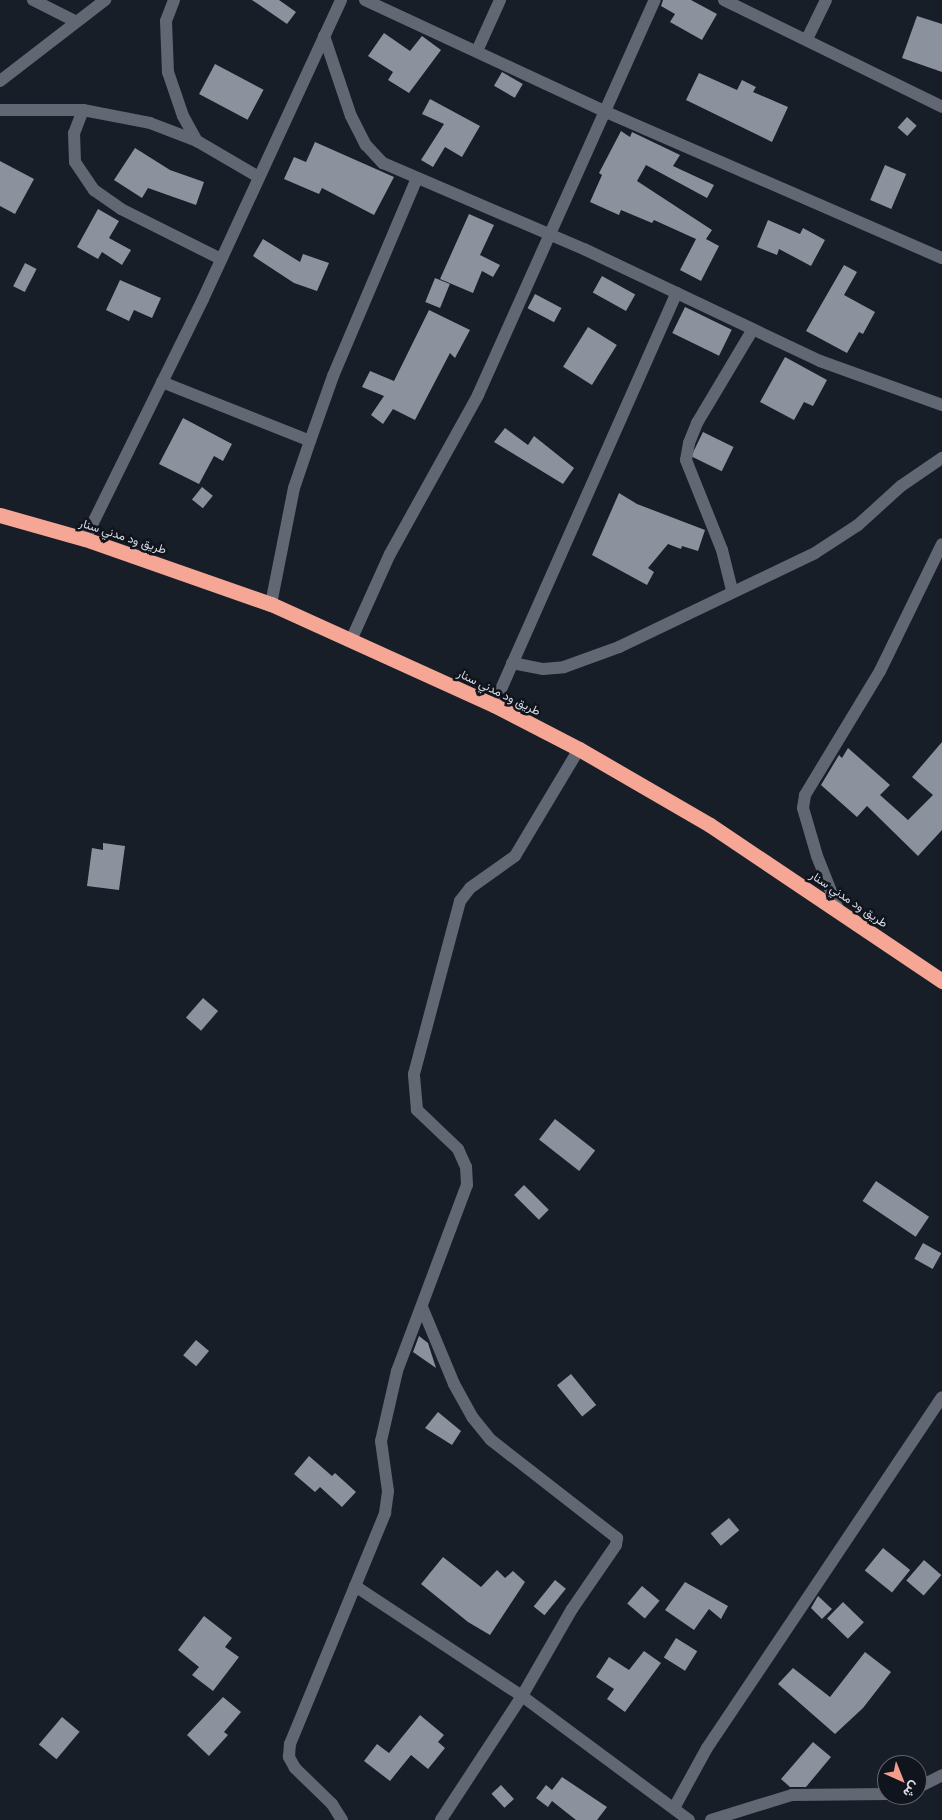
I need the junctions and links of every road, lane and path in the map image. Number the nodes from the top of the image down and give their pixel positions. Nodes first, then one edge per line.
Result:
1 (33, 0) edge
2 (105, 0) edge
3 (174, 0) edge
4 (341, 0) edge
5 (366, 0) edge
6 (500, 0) edge
7 (655, 0) edge
8 (724, 0) edge
9 (826, 0) edge
10 (75, 21) junction
11 (324, 36) junction
12 (807, 39) junction
13 (477, 52) junction
14 (0, 81) edge
15 (942, 108) edge
16 (0, 110) edge
17 (82, 110) junction
18 (606, 112) junction
19 (197, 141) junction
20 (257, 176) junction
21 (417, 178) junction
22 (548, 234) junction
23 (942, 258) edge
24 (220, 259) junction
25 (677, 293) junction
26 (753, 329) junction
27 (162, 382) junction
28 (942, 405) edge
29 (310, 440) junction
30 (942, 458) edge
31 (0, 515) edge
32 (85, 539) junction
33 (941, 547) edge
34 (732, 590) junction
35 (271, 604) junction
36 (352, 638) junction
37 (512, 663) junction
38 (494, 705) junction
39 (580, 750) junction
40 (838, 909) junction
41 (942, 981) edge
42 (422, 1308) junction
43 (942, 1397) edge
44 (355, 1586) junction
45 (522, 1696) junction
46 (942, 1775) edge
47 (927, 1783) edge
48 (877, 1794) edge
49 (674, 1808) junction
50 (342, 1820) edge
51 (441, 1820) edge
52 (689, 1820) edge
53 (711, 1820) edge

1 - 10 street
2 - 10 street
3 - 19 street
4 - 11 street
5 - 13 street
6 - 13 street
7 - 18 street
8 - 12 street
9 - 12 street
10 - 14 street
11 - 20 street
11 - 21 street
12 - 15 street
13 - 18 street
16 - 17 street
17 - 19 street
17 - 24 street
18 - 22 street
18 - 23 street
19 - 20 street
20 - 24 street
21 - 22 street
21 - 29 street
22 - 25 street
22 - 36 street
24 - 27 street
25 - 26 street
25 - 37 street
26 - 28 street
26 - 34 street
27 - 29 street
27 - 32 street
29 - 35 street
30 - 34 street
31 - 32 highway, طريق ود مدني سنار
32 - 35 highway, طريق ود مدني سنار
33 - 40 street
34 - 37 street
35 - 36 highway, طريق ود مدني سنار
36 - 38 highway, طريق ود مدني سنار
37 - 38 street
38 - 39 highway, طريق ود مدني سنار
39 - 40 highway, طريق ود مدني سنار
39 - 42 street
40 - 41 highway, طريق ود مدني سنار
42 - 44 street
42 - 45 street
43 - 49 street
44 - 45 street
44 - 50 street
45 - 49 street
45 - 51 street
46 - 47 street
48 - 53 street
49 - 52 street

